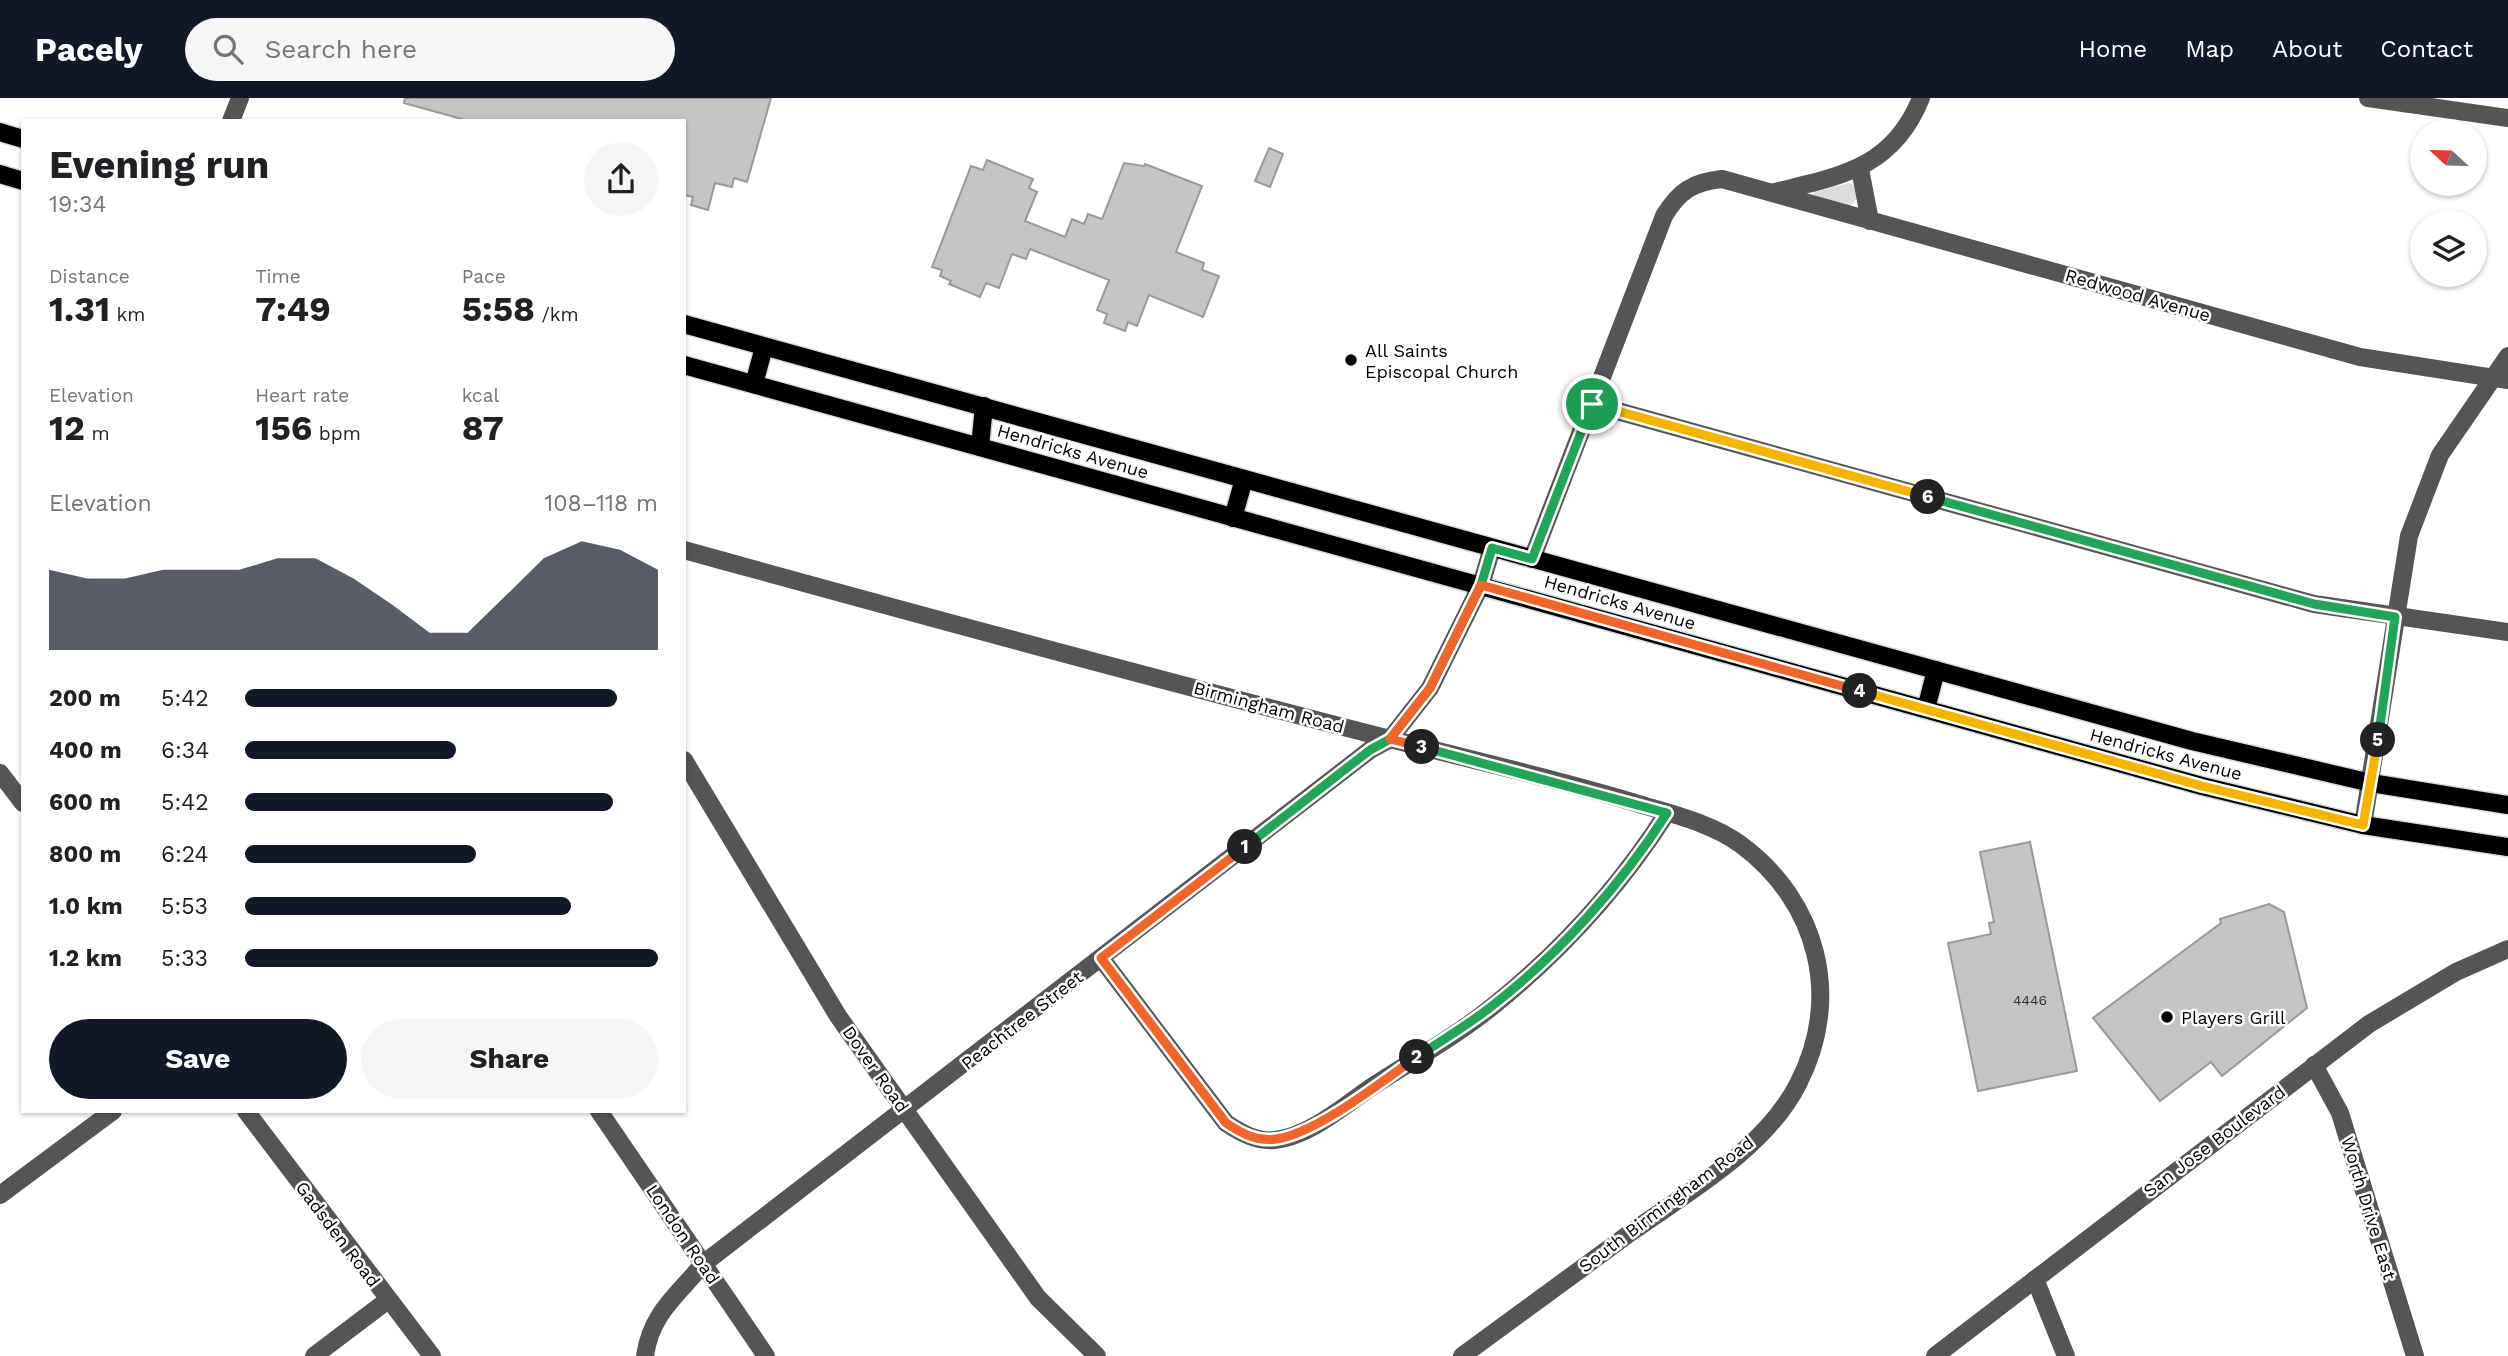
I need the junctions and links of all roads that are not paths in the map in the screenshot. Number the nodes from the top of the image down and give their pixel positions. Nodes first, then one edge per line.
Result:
1 (240, 98) edge
2 (1922, 98) edge
3 (2368, 98) edge
4 (2508, 118) edge
5 (233, 119) edge
6 (0, 132) edge
7 (21, 138) edge
8 (1860, 169) junction
9 (0, 174) edge
10 (21, 180) edge
11 (1771, 193) junction
12 (1870, 221) junction
13 (686, 325) edge
14 (764, 347) junction
15 (2508, 356) edge
16 (686, 366) edge
17 (2500, 379) edge
18 (754, 384) junction
19 (1592, 404) junction
20 (984, 406) junction
21 (980, 447) junction
22 (1244, 479) junction
23 (1233, 518) junction
24 (1492, 548) junction
25 (686, 551) edge
26 (1532, 559) junction
27 (1481, 585) junction
28 (2395, 617) junction
29 (2508, 632) edge
30 (1936, 670) junction
31 (1926, 709) junction
32 (1390, 739) junction
33 (686, 763) edge
34 (2, 782) edge
35 (2371, 783) junction
36 (21, 801) edge
37 (2508, 806) edge
38 (1667, 813) junction
39 (2363, 825) junction
40 (2508, 847) edge
41 (2508, 949) edge
42 (1101, 958) junction
43 (1820, 972) joint
44 (2314, 1065) junction
45 (905, 1111) junction
46 (110, 1113) edge
47 (248, 1113) edge
48 (600, 1113) edge
49 (0, 1195) edge
50 (703, 1264) junction
51 (2035, 1279) junction
52 (388, 1300) junction
53 (314, 1356) edge
54 (432, 1356) edge
55 (645, 1356) edge
56 (766, 1356) edge
57 (1097, 1356) edge
58 (1462, 1356) edge
59 (1935, 1356) edge
60 (2066, 1356) edge
61 (2415, 1356) edge

1 - 5 street
2 - 8 street
3 - 4 street
6 - 7 main road
8 - 11 street
8 - 12 street
9 - 10 main road
11 - 12 street, Redwood Avenue
11 - 19 street, Redwood Avenue
12 - 17 street, Redwood Avenue
13 - 14 main road, Hendricks Avenue
14 - 18 main road
14 - 20 main road, Hendricks Avenue
15 - 17 street
16 - 18 main road, Hendricks Avenue
17 - 28 street
18 - 21 main road, Hendricks Avenue
19 - 26 street, Redwood Avenue
19 - 28 street
20 - 21 main road
20 - 22 main road, Hendricks Avenue
21 - 23 main road, Hendricks Avenue
22 - 23 main road
22 - 24 main road, Hendricks Avenue
23 - 27 main road, Hendricks Avenue
24 - 26 main road, Hendricks Avenue
24 - 27 street, Peachtree Street
25 - 32 street, Birmingham Road
26 - 30 main road, Hendricks Avenue
27 - 31 main road, Hendricks Avenue
27 - 32 street, Peachtree Street
28 - 29 street
28 - 35 street
30 - 31 main road
30 - 35 main road, Hendricks Avenue
31 - 39 main road, Hendricks Avenue
32 - 38 street, Birmingham Road
32 - 42 street, Peachtree Street
33 - 45 street, Dover Road
34 - 36 street
35 - 37 main road, Hendricks Avenue
35 - 39 street
38 - 42 street
38 - 43 street, Birmingham Road
39 - 40 main road, Hendricks Avenue
41 - 44 street, San Jose Boulevard
42 - 45 street, Peachtree Street
43 - 58 street, South Birmingham Road
44 - 51 street, San Jose Boulevard
44 - 61 street, Worth Drive East
45 - 50 street, Peachtree Street
45 - 57 street, Dover Road
46 - 49 street
47 - 52 street, Gadsden Road
48 - 50 street, London Road
50 - 55 street, Peachtree Street
50 - 56 street, London Road
51 - 59 street, San Jose Boulevard
51 - 60 street
52 - 53 street
52 - 54 street, Gadsden Road

